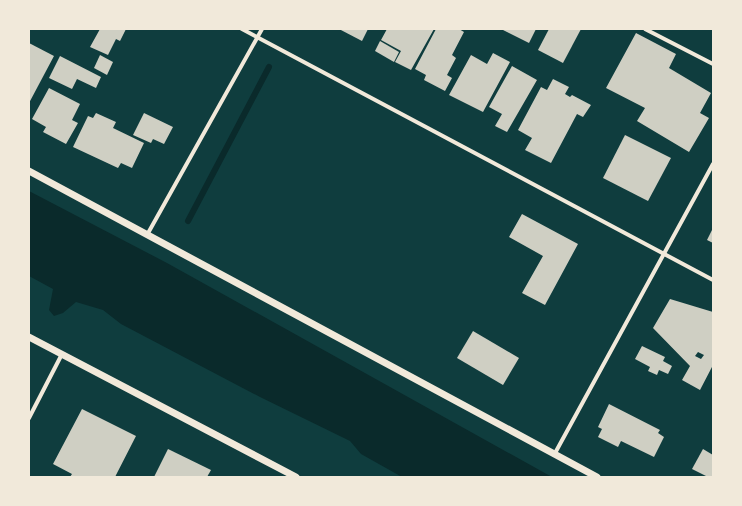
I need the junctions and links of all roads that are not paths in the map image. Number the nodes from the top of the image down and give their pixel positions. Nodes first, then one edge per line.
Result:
1 (242, 29) edge
2 (262, 29) edge
3 (645, 29) edge
4 (257, 37) junction
5 (713, 64) edge
6 (713, 164) edge
7 (29, 172) edge
8 (147, 235) junction
9 (664, 255) junction
10 (713, 280) edge
11 (29, 337) edge
12 (62, 354) junction
13 (29, 418) edge
14 (554, 455) junction
15 (296, 477) edge
16 (597, 477) edge

1 - 4 street
2 - 4 street
3 - 5 street
4 - 8 street
4 - 9 street
6 - 9 street
7 - 8 street
8 - 14 street
9 - 10 street
9 - 14 street
11 - 12 street
12 - 13 street
12 - 15 street
14 - 16 street

